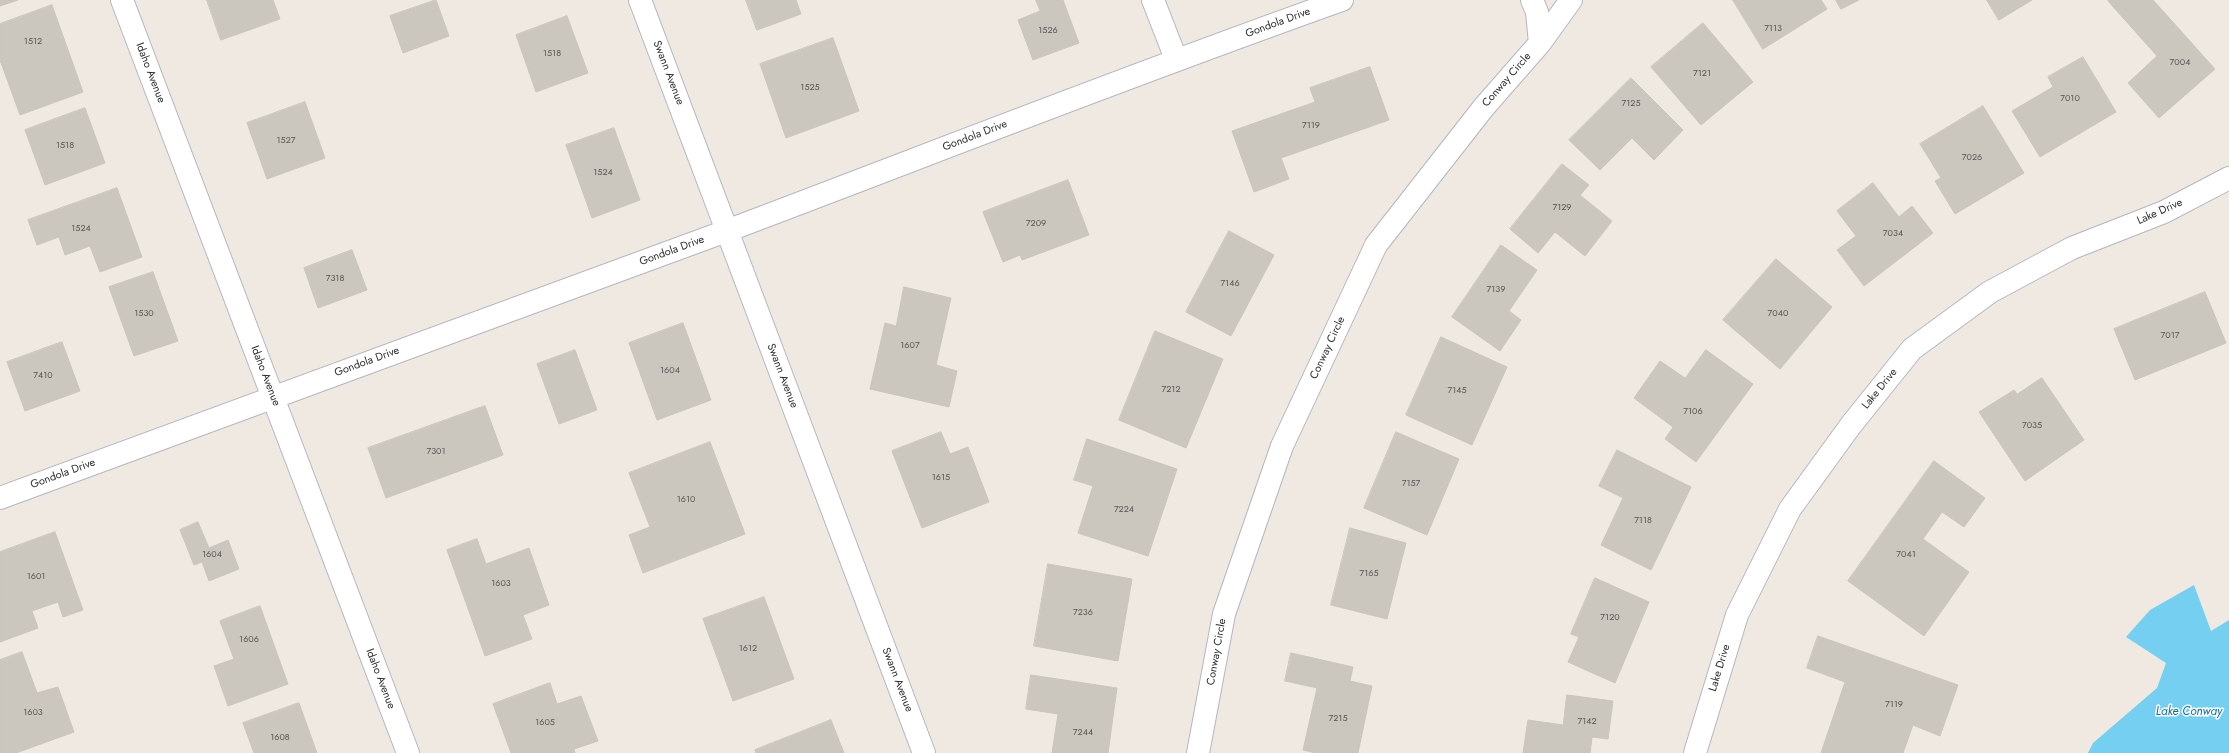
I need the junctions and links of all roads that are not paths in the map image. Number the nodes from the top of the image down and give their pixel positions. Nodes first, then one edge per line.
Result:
1 (122, 0) edge
2 (640, 0) edge
3 (1153, 0) edge
4 (1342, 0) edge
5 (1532, 0) edge
6 (1571, 0) edge
7 (1540, 43) junction
8 (1176, 59) junction
9 (2229, 178) edge
10 (727, 231) junction
11 (273, 396) junction
12 (0, 498) edge
13 (408, 753) edge
14 (924, 753) edge
15 (1198, 753) edge
16 (1694, 753) edge

1 - 11 street, Idaho Avenue
2 - 10 street, Swann Avenue
3 - 8 street
4 - 8 street, Gondola Drive
5 - 7 street
6 - 7 street, Conway Circle
7 - 15 street, Conway Circle
8 - 10 street, Gondola Drive
9 - 16 street, Lake Drive
10 - 11 street, Gondola Drive
10 - 14 street, Swann Avenue
11 - 12 street, Gondola Drive
11 - 13 street, Idaho Avenue

